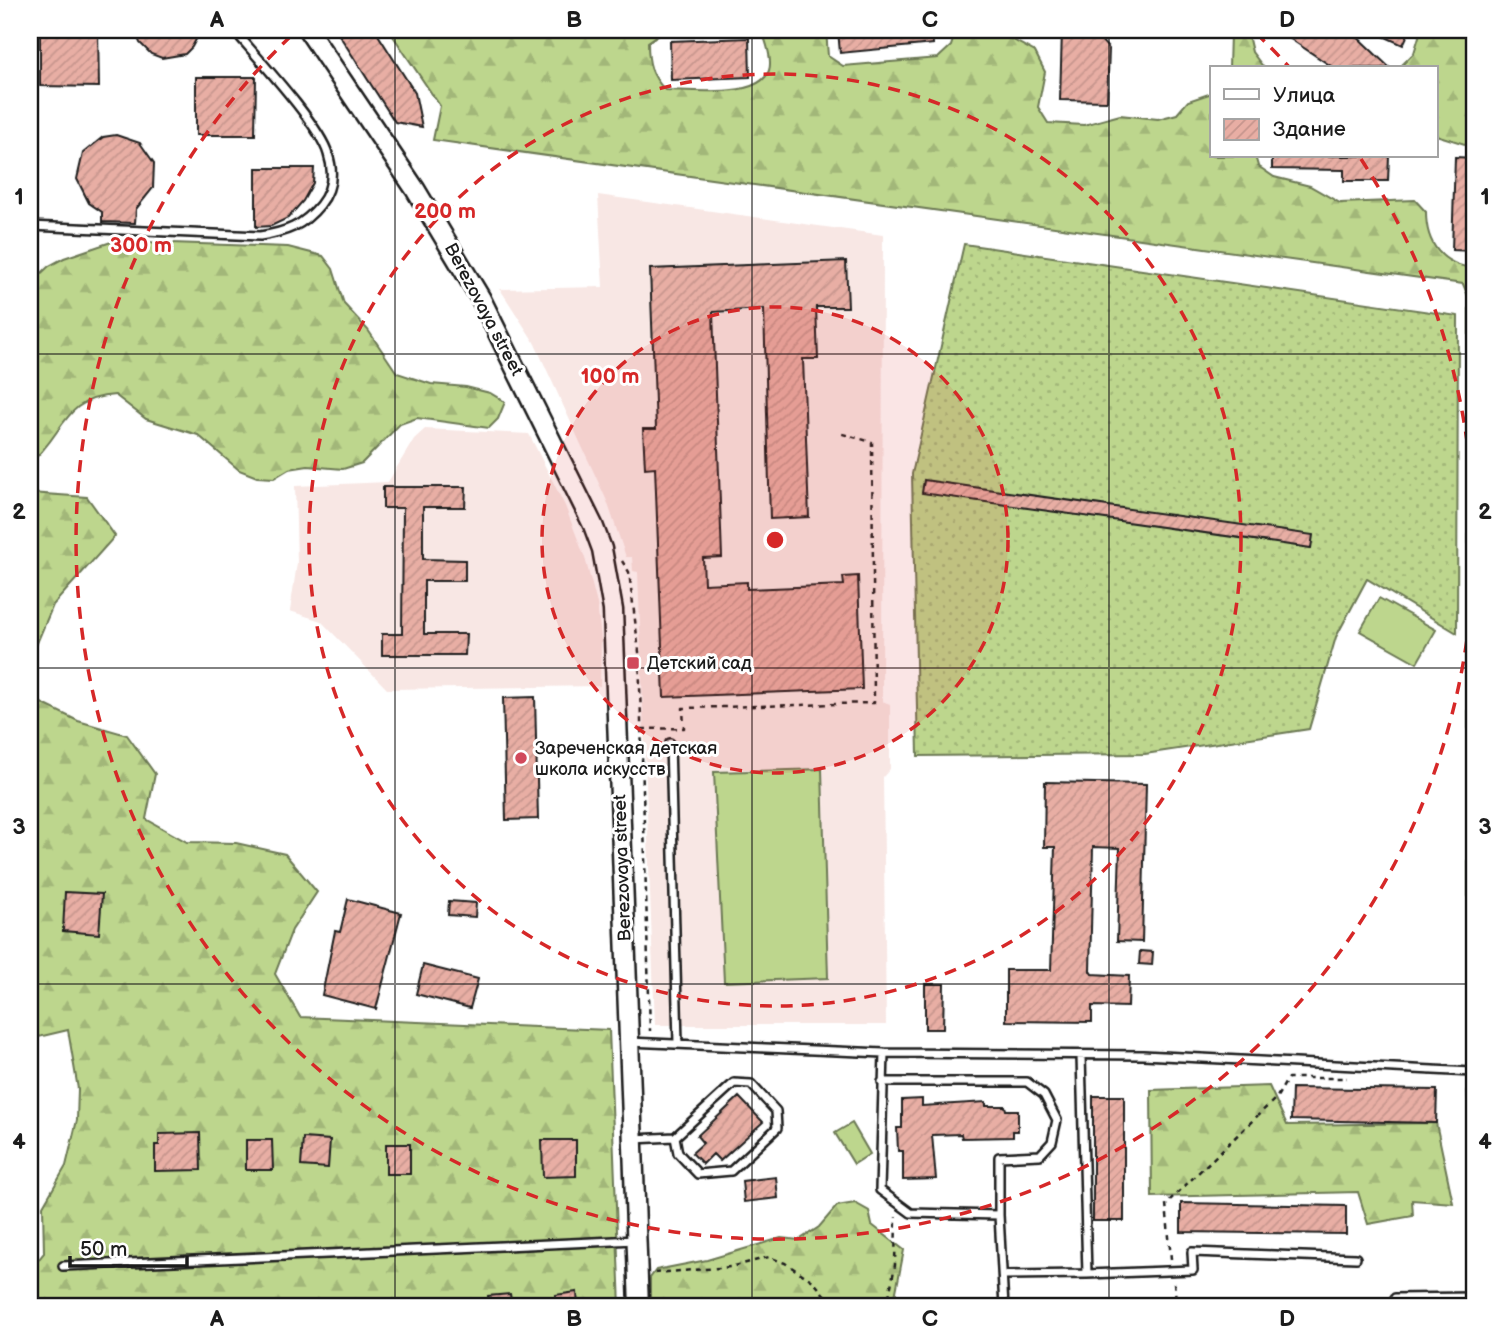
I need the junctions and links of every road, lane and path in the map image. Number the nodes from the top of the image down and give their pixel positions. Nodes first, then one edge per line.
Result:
1 (234, 30) edge
2 (308, 30) edge
3 (30, 226) edge
4 (838, 433) dead end
5 (642, 729) dead end
6 (670, 743) dead end
7 (629, 1042) junction
8 (678, 1043) junction
9 (884, 1053) junction
10 (1082, 1056) junction
11 (1357, 1078) dead end
12 (882, 1082) junction
13 (1474, 1129) edge
14 (676, 1137) junction
15 (633, 1139) junction
16 (896, 1214) dead end
17 (999, 1215) junction
18 (637, 1240) junction
19 (1171, 1258) dead end
20 (1356, 1258) dead end
21 (63, 1266) dead end
22 (648, 1274) dead end
23 (1087, 1274) junction
24 (1004, 1275) junction
25 (1461, 1297) junction
26 (1474, 1297) edge
27 (639, 1307) edge
28 (834, 1307) edge
29 (887, 1307) edge
30 (1004, 1307) edge
31 (1395, 1307) edge
32 (1461, 1307) edge

1 - 3 lane
2 - 7 street, Berezovaya street
4 - 5 path
6 - 8 lane
7 - 8 lane
7 - 15 street, Berezovaya street
8 - 9 lane
9 - 10 lane
9 - 12 lane
10 - 13 lane
10 - 23 lane
11 - 19 path
12 - 17 lane
12 - 17 lane
14 - 14 lane
14 - 15 lane
15 - 18 street, Berezovaya street
16 - 29 path
17 - 24 lane
18 - 21 lane
18 - 27 street, Berezovaya street
20 - 23 lane
22 - 28 path
23 - 24 lane
24 - 30 lane
25 - 26 lane
25 - 31 lane
25 - 32 lane

